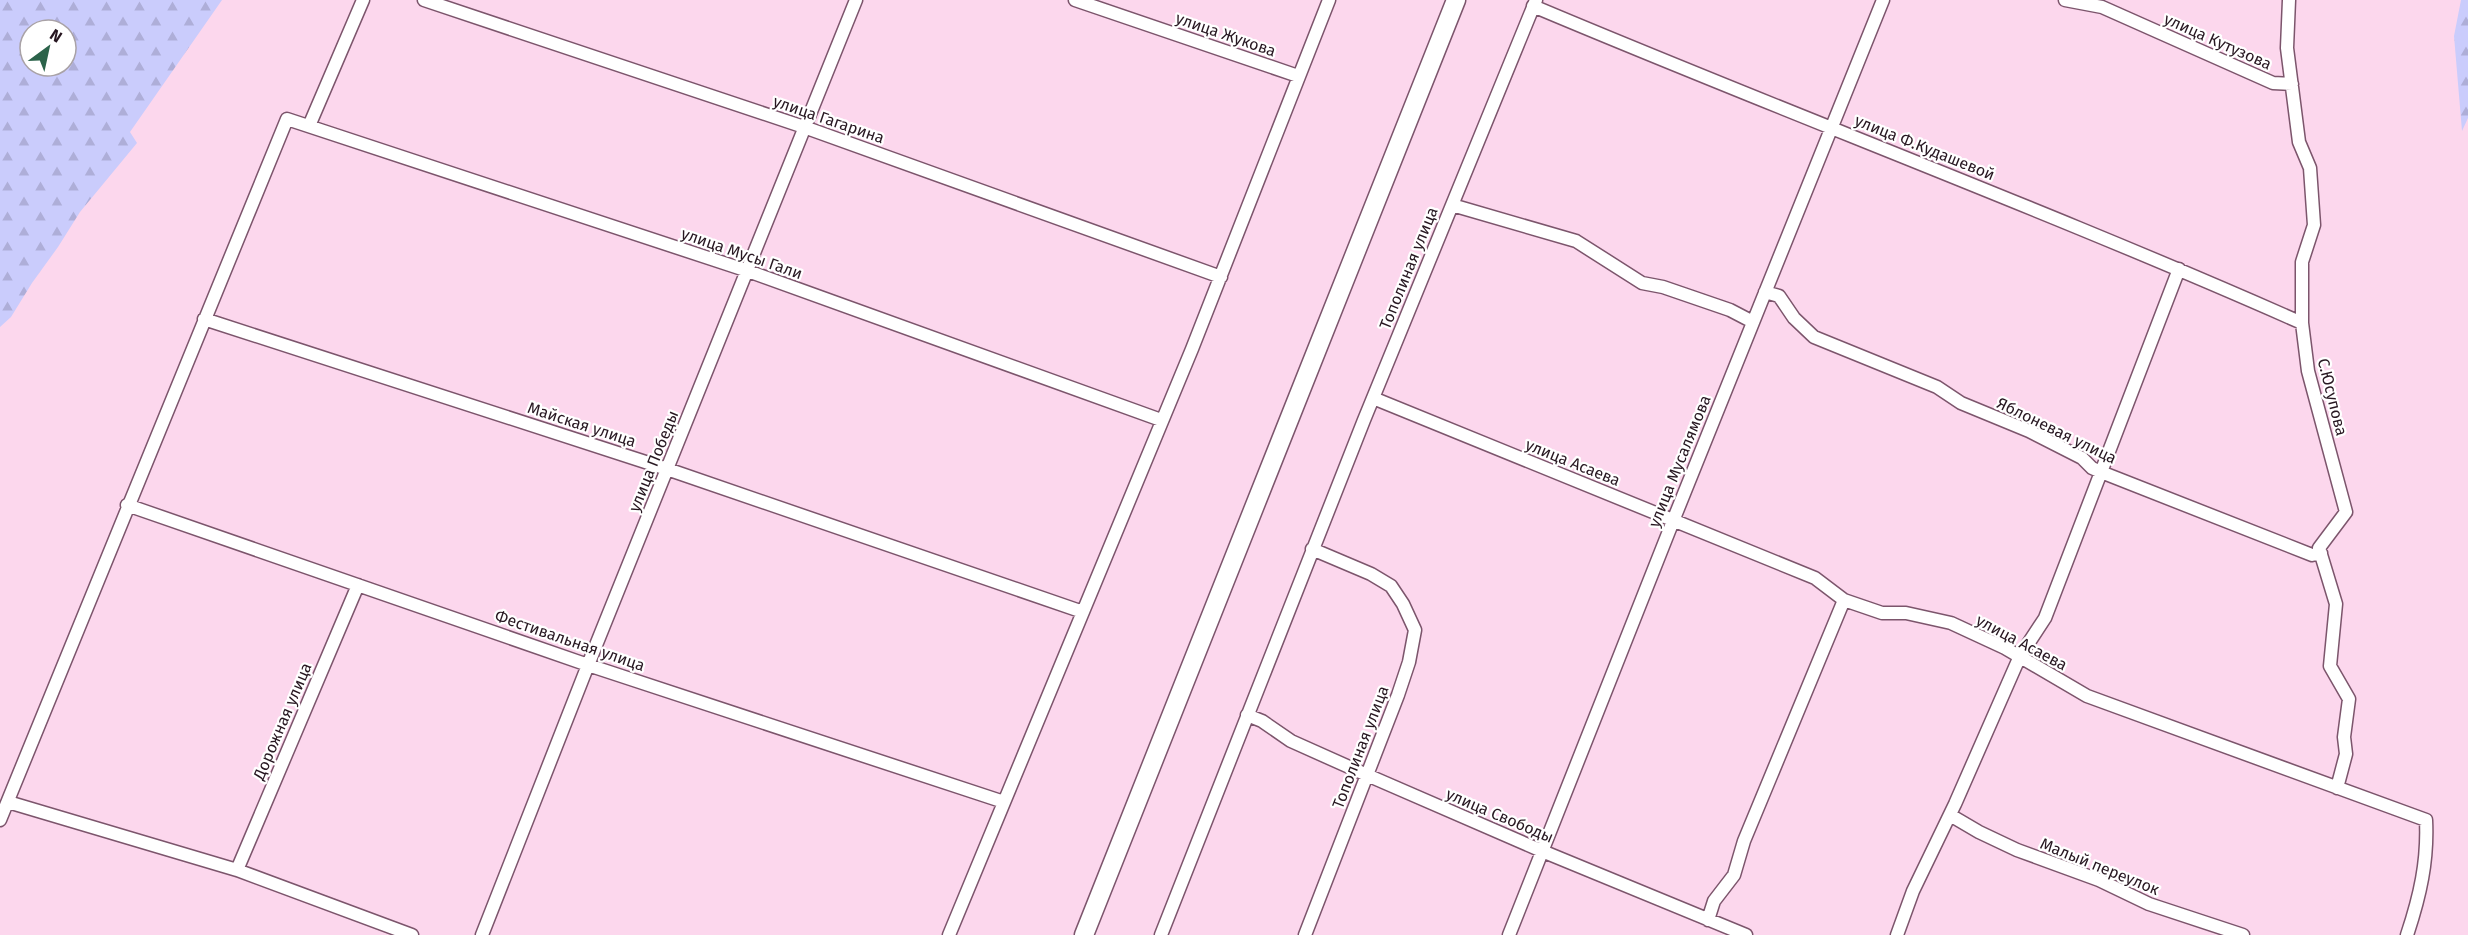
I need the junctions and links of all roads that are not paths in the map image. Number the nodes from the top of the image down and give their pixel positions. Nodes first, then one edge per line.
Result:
1 (363, 0) edge
2 (424, 0) edge
3 (856, 0) edge
4 (1075, 0) edge
5 (1329, 0) edge
6 (1456, 0) edge
7 (1883, 0) edge
8 (2065, 0) edge
9 (2289, 0) edge
10 (1534, 3) edge
11 (1298, 76) junction
12 (2292, 84) junction
13 (309, 126) junction
14 (804, 127) junction
15 (1832, 127) junction
16 (1452, 205) junction
17 (2180, 269) junction
18 (748, 272) junction
19 (1221, 277) junction
20 (1765, 292) junction
21 (204, 319) junction
22 (1753, 322) junction
23 (2302, 324) junction
24 (1373, 398) junction
25 (1161, 420) junction
26 (667, 469) junction
27 (2102, 472) junction
28 (128, 505) junction
29 (1673, 521) junction
30 (1312, 549) junction
31 (2320, 553) junction
32 (358, 585) junction
33 (1844, 600) junction
34 (1083, 612) junction
35 (2020, 656) junction
36 (588, 665) junction
37 (1247, 715) junction
38 (1367, 775) junction
39 (2337, 788) junction
40 (8, 802) junction
41 (1004, 802) junction
42 (1950, 815) junction
43 (0, 820) edge
44 (1542, 852) junction
45 (237, 870) junction
46 (1708, 920) junction
47 (412, 935) edge
48 (482, 935) edge
49 (949, 935) edge
50 (1084, 935) edge
51 (1161, 935) edge
52 (1305, 935) edge
53 (1509, 935) edge
54 (1746, 935) edge
55 (1897, 935) edge
56 (2243, 935) edge
57 (2407, 935) edge

1 - 13 street
2 - 14 street, улица Гагарина
3 - 14 street, улица Победы
4 - 11 street, улица Жукова
5 - 11 street
6 - 50 main road
7 - 15 street, улица Мусалямова
8 - 12 street, улица Кутузова
9 - 12 street, С.Юсупова
10 - 15 street, улица Ф.Кудашевой
10 - 16 street, Тополиная улица
11 - 19 street
12 - 23 street, С.Юсупова
13 - 18 street, улица Мусы Гали
13 - 21 street, улица Мусы Гали
14 - 18 street, улица Победы
14 - 19 street, улица Гагарина
15 - 17 street, улица Ф.Кудашевой
15 - 20 street, улица Мусалямова
16 - 22 street
16 - 24 street, Тополиная улица
17 - 23 street, улица Ф.Кудашевой
17 - 27 street
18 - 25 street, улица Мусы Гали
18 - 26 street, улица Победы
19 - 25 street
20 - 22 street, улица Мусалямова
20 - 27 street, Яблоневая улица
21 - 26 street, Майская улица
21 - 28 street
22 - 29 street, улица Мусалямова
23 - 31 street, С.Юсупова
24 - 29 street, улица Асаева
24 - 30 street, Тополиная улица
25 - 34 street
26 - 34 street, Майская улица
26 - 36 street, улица Победы
27 - 31 street, Яблоневая улица
27 - 35 street
28 - 32 street, Фестивальная улица
28 - 40 street
29 - 33 street, улица Асаева
29 - 44 street, улица Мусалямова
30 - 37 street, Тополиная улица
30 - 38 street, Тополиная улица
31 - 39 street
32 - 36 street, Фестивальная улица
32 - 45 street, Дорожная улица
33 - 35 street, улица Асаева
33 - 46 street
34 - 41 street
35 - 39 street, улица Асаева
35 - 42 street
36 - 41 street, Фестивальная улица
36 - 48 street, улица Победы
37 - 38 street, улица Свободы
37 - 51 street, Тополиная улица
38 - 44 street, улица Свободы
38 - 52 street, Тополиная улица
39 - 57 street, улица Асаева
40 - 43 street
40 - 45 street
41 - 49 street
42 - 55 street
42 - 56 street, Малый переулок
44 - 46 street, улица Свободы
44 - 53 street, улица Мусалямова
45 - 47 street
46 - 54 street, улица Свободы

